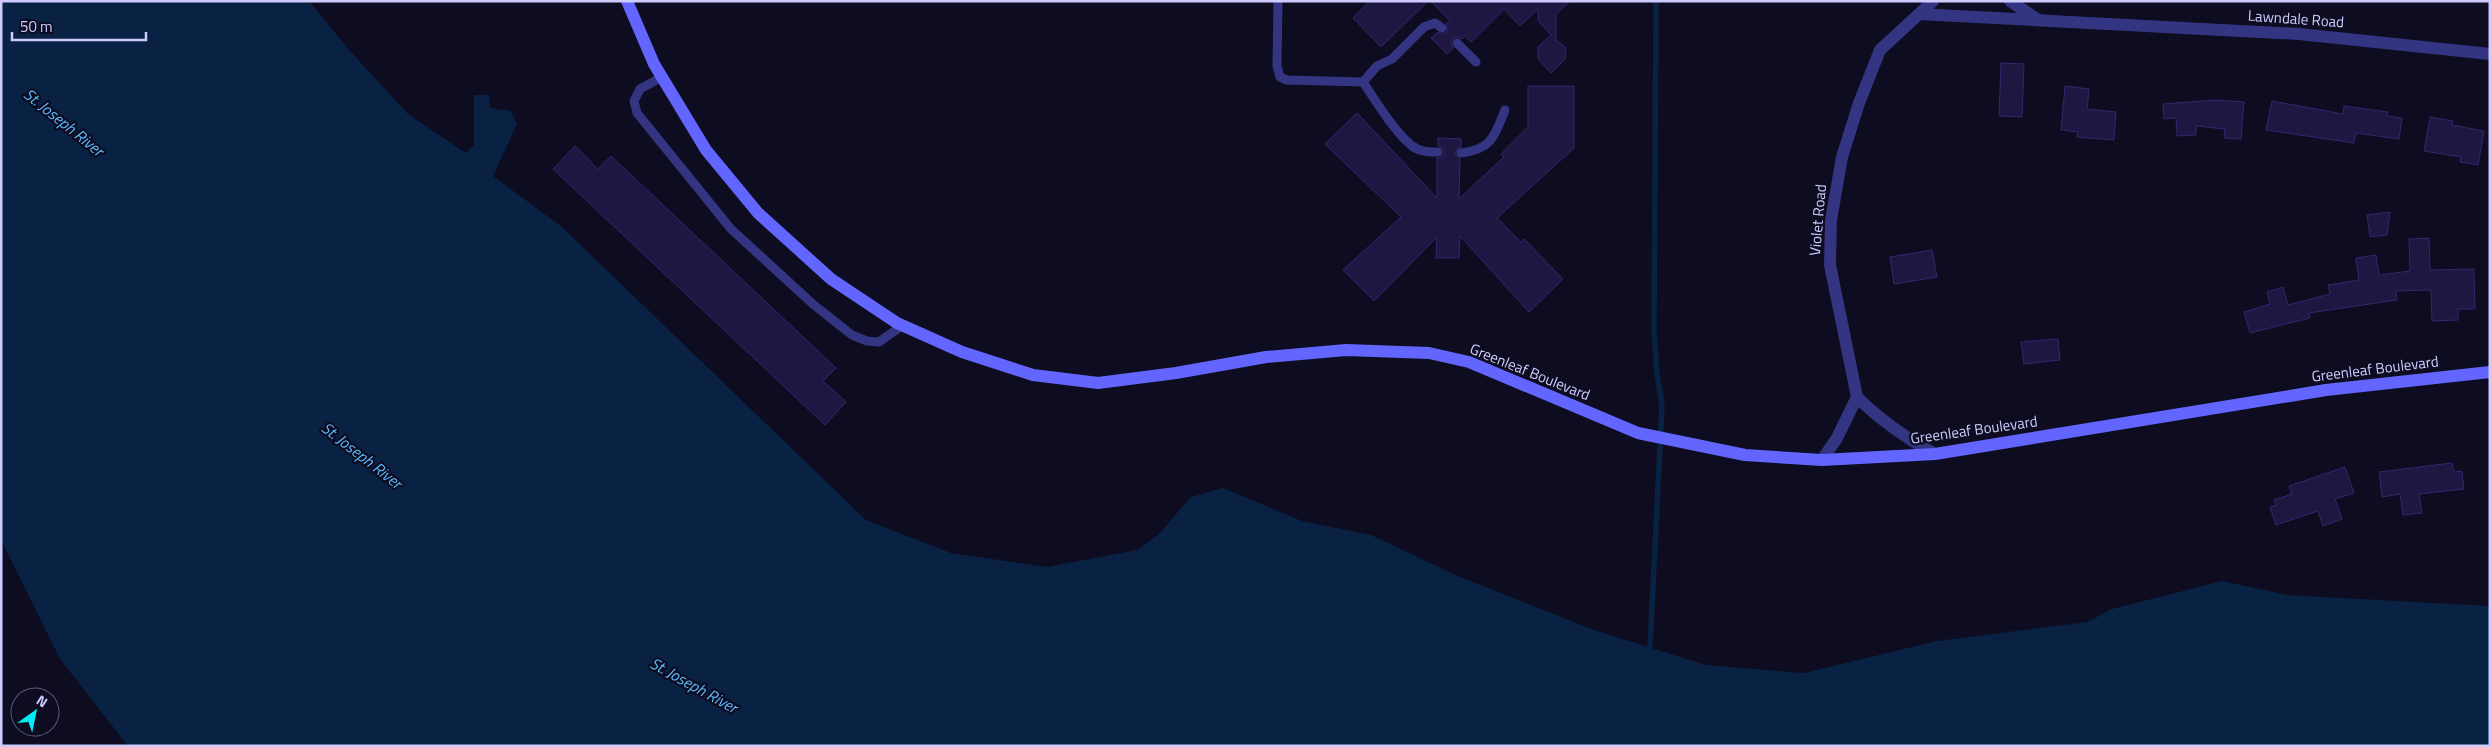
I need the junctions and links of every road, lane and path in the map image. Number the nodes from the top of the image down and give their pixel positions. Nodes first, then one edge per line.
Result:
1 (627, 1) edge
2 (1278, 1) edge
3 (1933, 1) edge
4 (2010, 1) edge
5 (1919, 14) junction
6 (2039, 20) junction
7 (1442, 28) dead end
8 (1457, 43) dead end
9 (2490, 54) edge
10 (1476, 62) dead end
11 (662, 77) junction
12 (1363, 82) junction
13 (1505, 110) dead end
14 (1438, 152) dead end
15 (1460, 152) dead end
16 (903, 326) junction
17 (2490, 372) edge
18 (1856, 397) junction
19 (1935, 454) junction
20 (1822, 460) junction

1 - 11 street, Greenleaf Boulevard
2 - 12 lane
3 - 5 street, Violet Road
4 - 6 street
5 - 6 street, Lawndale Road
5 - 18 street, Violet Road
6 - 9 street, Lawndale Road
7 - 12 lane
8 - 10 lane
11 - 16 street, Greenleaf Boulevard
11 - 16 lane
12 - 14 lane
13 - 15 lane
16 - 20 street, Greenleaf Boulevard
17 - 19 street, Greenleaf Boulevard
18 - 19 street
18 - 20 street
19 - 20 street, Greenleaf Boulevard

